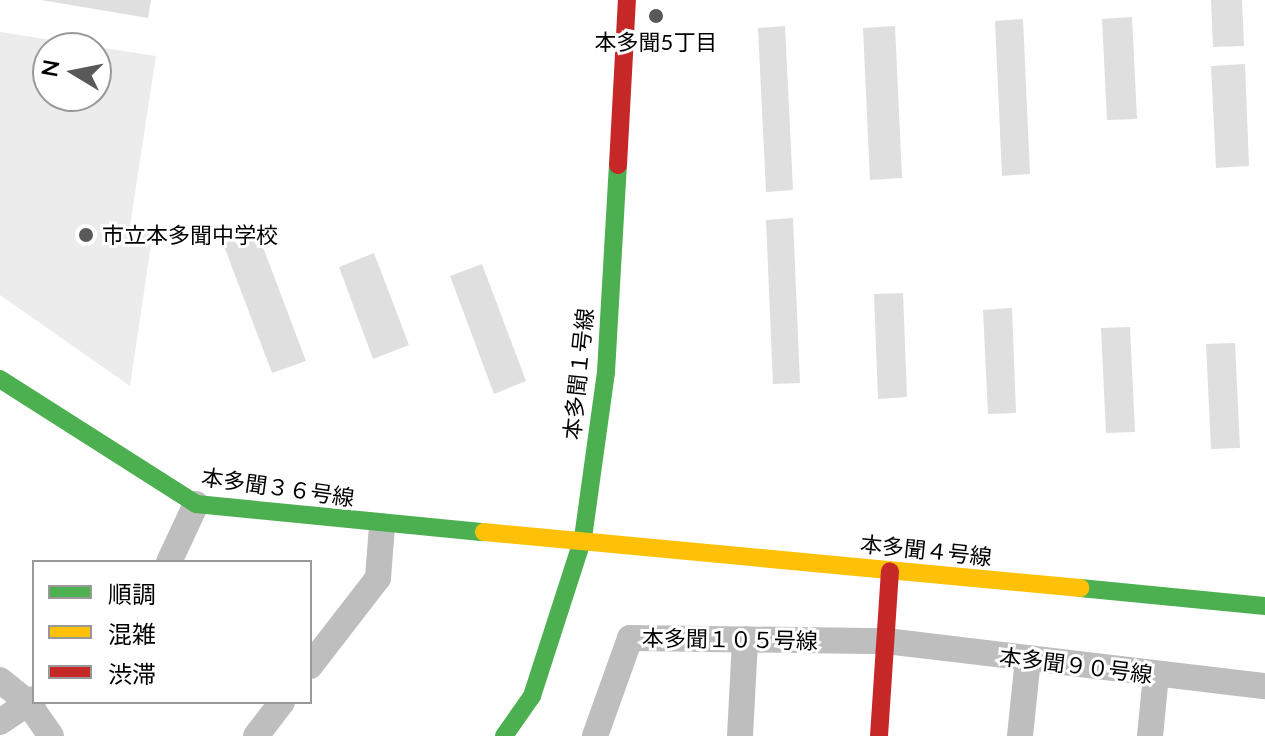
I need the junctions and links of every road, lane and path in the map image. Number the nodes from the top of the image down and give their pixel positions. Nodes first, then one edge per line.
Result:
1 (627, 0) edge
2 (0, 379) edge
3 (196, 504) junction
4 (382, 526) junction
5 (583, 538) junction
6 (170, 560) edge
7 (890, 571) junction
8 (1265, 606) edge
9 (745, 639) junction
10 (886, 641) junction
11 (1028, 659) junction
12 (312, 663) edge
13 (1156, 675) junction
14 (0, 680) edge
15 (1265, 686) edge
16 (31, 701) edge
17 (33, 704) edge
18 (280, 704) edge
19 (0, 722) edge
20 (51, 736) edge
21 (256, 736) edge
22 (504, 736) edge
23 (595, 736) edge
24 (740, 736) edge
25 (879, 736) edge
26 (1020, 736) edge
27 (1150, 736) edge

1 - 5 street, 本多聞１号線
2 - 3 street, 本多聞３６号線
3 - 4 street, 本多聞３６号線
3 - 6 street
4 - 5 street, 本多聞３６号線
4 - 12 street
5 - 7 street, 本多聞４号線
5 - 22 street, 本多聞１号線
7 - 8 street, 本多聞４号線
7 - 10 street
9 - 10 street, 本多聞１０５号線
9 - 23 street, 本多聞１０５号線
9 - 24 street
10 - 11 street, 本多聞９０号線
10 - 25 street
11 - 13 street, 本多聞９０号線
11 - 26 street
13 - 15 street, 本多聞９０号線
13 - 27 street
14 - 16 street
16 - 19 street
17 - 20 street
18 - 21 street

